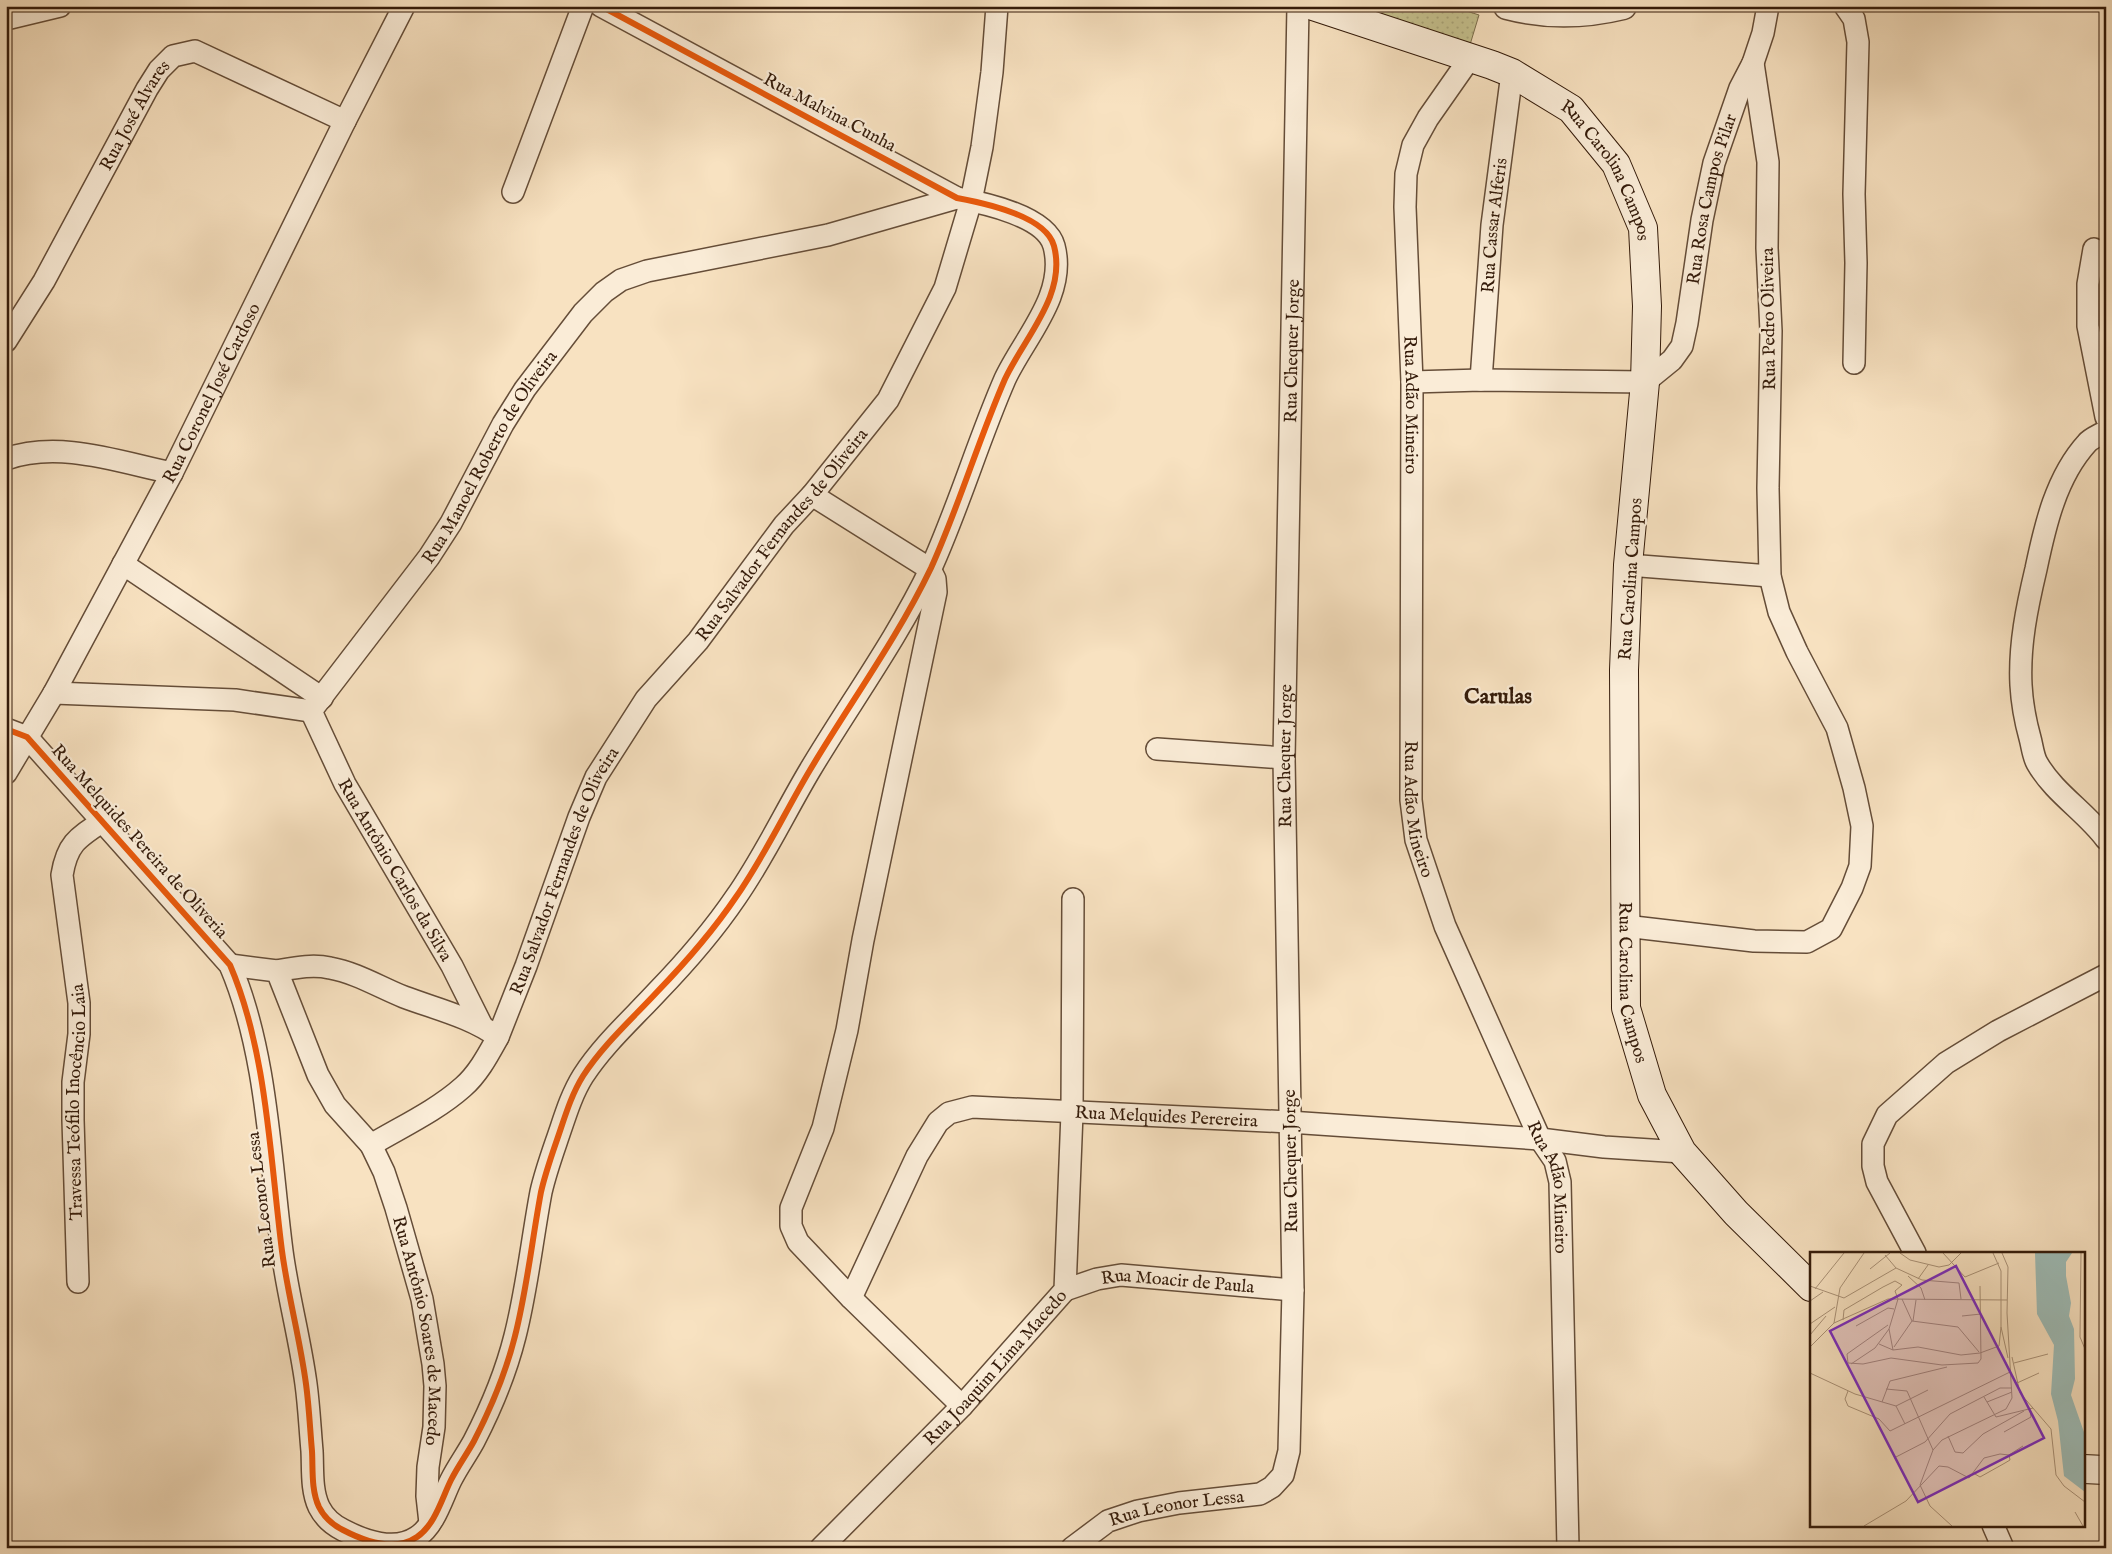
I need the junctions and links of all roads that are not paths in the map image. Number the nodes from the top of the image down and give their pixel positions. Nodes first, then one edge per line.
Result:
1 (60, 6) edge
2 (404, 6) edge
3 (583, 6) edge
4 (601, 6) edge
5 (997, 6) edge
6 (1298, 6) edge
7 (1313, 6) edge
8 (1508, 6) edge
9 (1623, 6) edge
10 (1768, 6) edge
11 (1846, 7) edge
12 (6, 19) edge
13 (1470, 58) junction
14 (1753, 63) junction
15 (1512, 73) junction
16 (345, 121) junction
17 (513, 192) dead end
18 (964, 199) junction
19 (1049, 234) joint
20 (2094, 249) dead end
21 (6, 341) edge
22 (1854, 363) dead end
23 (1481, 380) junction
24 (1412, 382) junction
25 (1645, 382) junction
26 (2106, 418) edge
27 (2106, 431) edge
28 (6, 459) edge
29 (172, 473) junction
30 (812, 495) junction
31 (123, 564) junction
32 (1628, 565) junction
33 (930, 569) junction
34 (1770, 576) junction
35 (54, 693) junction
36 (317, 705) junction
37 (6, 729) edge
38 (26, 737) junction
39 (1157, 749) dead end
40 (1284, 758) junction
41 (6, 773) edge
42 (102, 821) junction
43 (2106, 839) edge
44 (1073, 899) dead end
45 (1625, 926) junction
46 (230, 965) junction
47 (277, 971) junction
48 (2106, 975) edge
49 (490, 1031) junction
50 (1072, 1113) junction
51 (1289, 1122) junction
52 (1540, 1139) junction
53 (371, 1145) junction
54 (1682, 1152) junction
55 (1914, 1252) edge
56 (78, 1282) dead end
57 (1810, 1286) edge
58 (1065, 1290) junction
59 (1293, 1290) junction
60 (851, 1298) junction
61 (962, 1406) junction
62 (2084, 1469) edge
63 (2106, 1470) edge
64 (1260, 1494) joint
65 (430, 1523) junction
66 (1993, 1526) edge
67 (821, 1548) edge
68 (1072, 1548) edge
69 (1568, 1548) edge
70 (2003, 1548) edge

1 - 12 street
2 - 16 street, Rua Coronel José Cardoso
3 - 17 street
4 - 18 street, Rua Malvina Cunha
5 - 18 street, Rua Salvador Fernandes de Oliveira
6 - 40 street, Rua Chequer Jorge
7 - 13 main road, Rua Carolina Campos
8 - 9 street
10 - 14 street, Rua Rosa Campos Pilar
11 - 22 street
13 - 15 main road, Rua Carolina Campos
13 - 24 street, Rua Adão Mineiro
14 - 25 street, Rua Rosa Campos Pilar
14 - 34 street, Rua Pedro Oliveira
15 - 23 street, Rua Cassar Alferis
15 - 25 main road, Rua Carolina Campos
16 - 21 street, Rua José Alvares
16 - 29 street, Rua Coronel José Cardoso
18 - 19 street, Rua Malvina Cunha
18 - 30 street, Rua Salvador Fernandes de Oliveira
18 - 36 street, Rua Manoel Roberto de Oliveira
19 - 33 street, Rua Leonor Lessa
20 - 26 street
23 - 24 street
23 - 25 street
24 - 52 street, Rua Adão Mineiro
25 - 32 main road, Rua Carolina Campos
27 - 43 street
28 - 29 street
29 - 31 street, Rua Coronel José Cardoso
30 - 33 street
30 - 49 street, Rua Salvador Fernandes de Oliveira
31 - 35 street, Rua Coronel José Cardoso
31 - 36 street
32 - 34 street
32 - 45 main road, Rua Carolina Campos
33 - 60 street
33 - 65 street, Rua Leonor Lessa
34 - 45 street, Rua Pedro Oliveira
35 - 36 street
35 - 38 street, Rua Coronel José Cardoso
36 - 49 street, Rua Antônio Carlos da Silva
37 - 38 street
38 - 41 street, Rua Coronel José Cardoso
38 - 42 street, Rua Melquides Pereira de Oliveria
39 - 40 street
40 - 51 street, Rua Chequer Jorge
42 - 46 street, Rua Melquides Pereira de Oliveria
42 - 56 street, Travessa Teófilo Inocêncio Laia
44 - 50 street
45 - 54 main road, Rua Carolina Campos
46 - 47 street
46 - 65 street, Rua Leonor Lessa
47 - 49 street
47 - 53 street, Rua Antônio Soares de Macedo
48 - 55 street
49 - 53 street
50 - 51 street, Rua Melquides Perereira
50 - 58 street, Rua Joaquim Lima Macedo
50 - 60 street, Rua Melquides Perereira
51 - 52 street, Rua Melquides Perereira
51 - 59 street, Rua Chequer Jorge
52 - 54 street, Rua Melquides Perereira
52 - 69 street, Rua Adão Mineiro
53 - 65 street, Rua Antônio Soares de Macedo
54 - 57 main road, Rua Carolina Campos
58 - 59 street, Rua Moacir de Paula
58 - 61 street, Rua Joaquim Lima Macedo
59 - 64 street, Rua Chequer Jorge
60 - 61 street
61 - 67 street, Rua Joaquim Lima Macedo
62 - 63 main road
64 - 68 street, Rua Leonor Lessa
66 - 70 street

